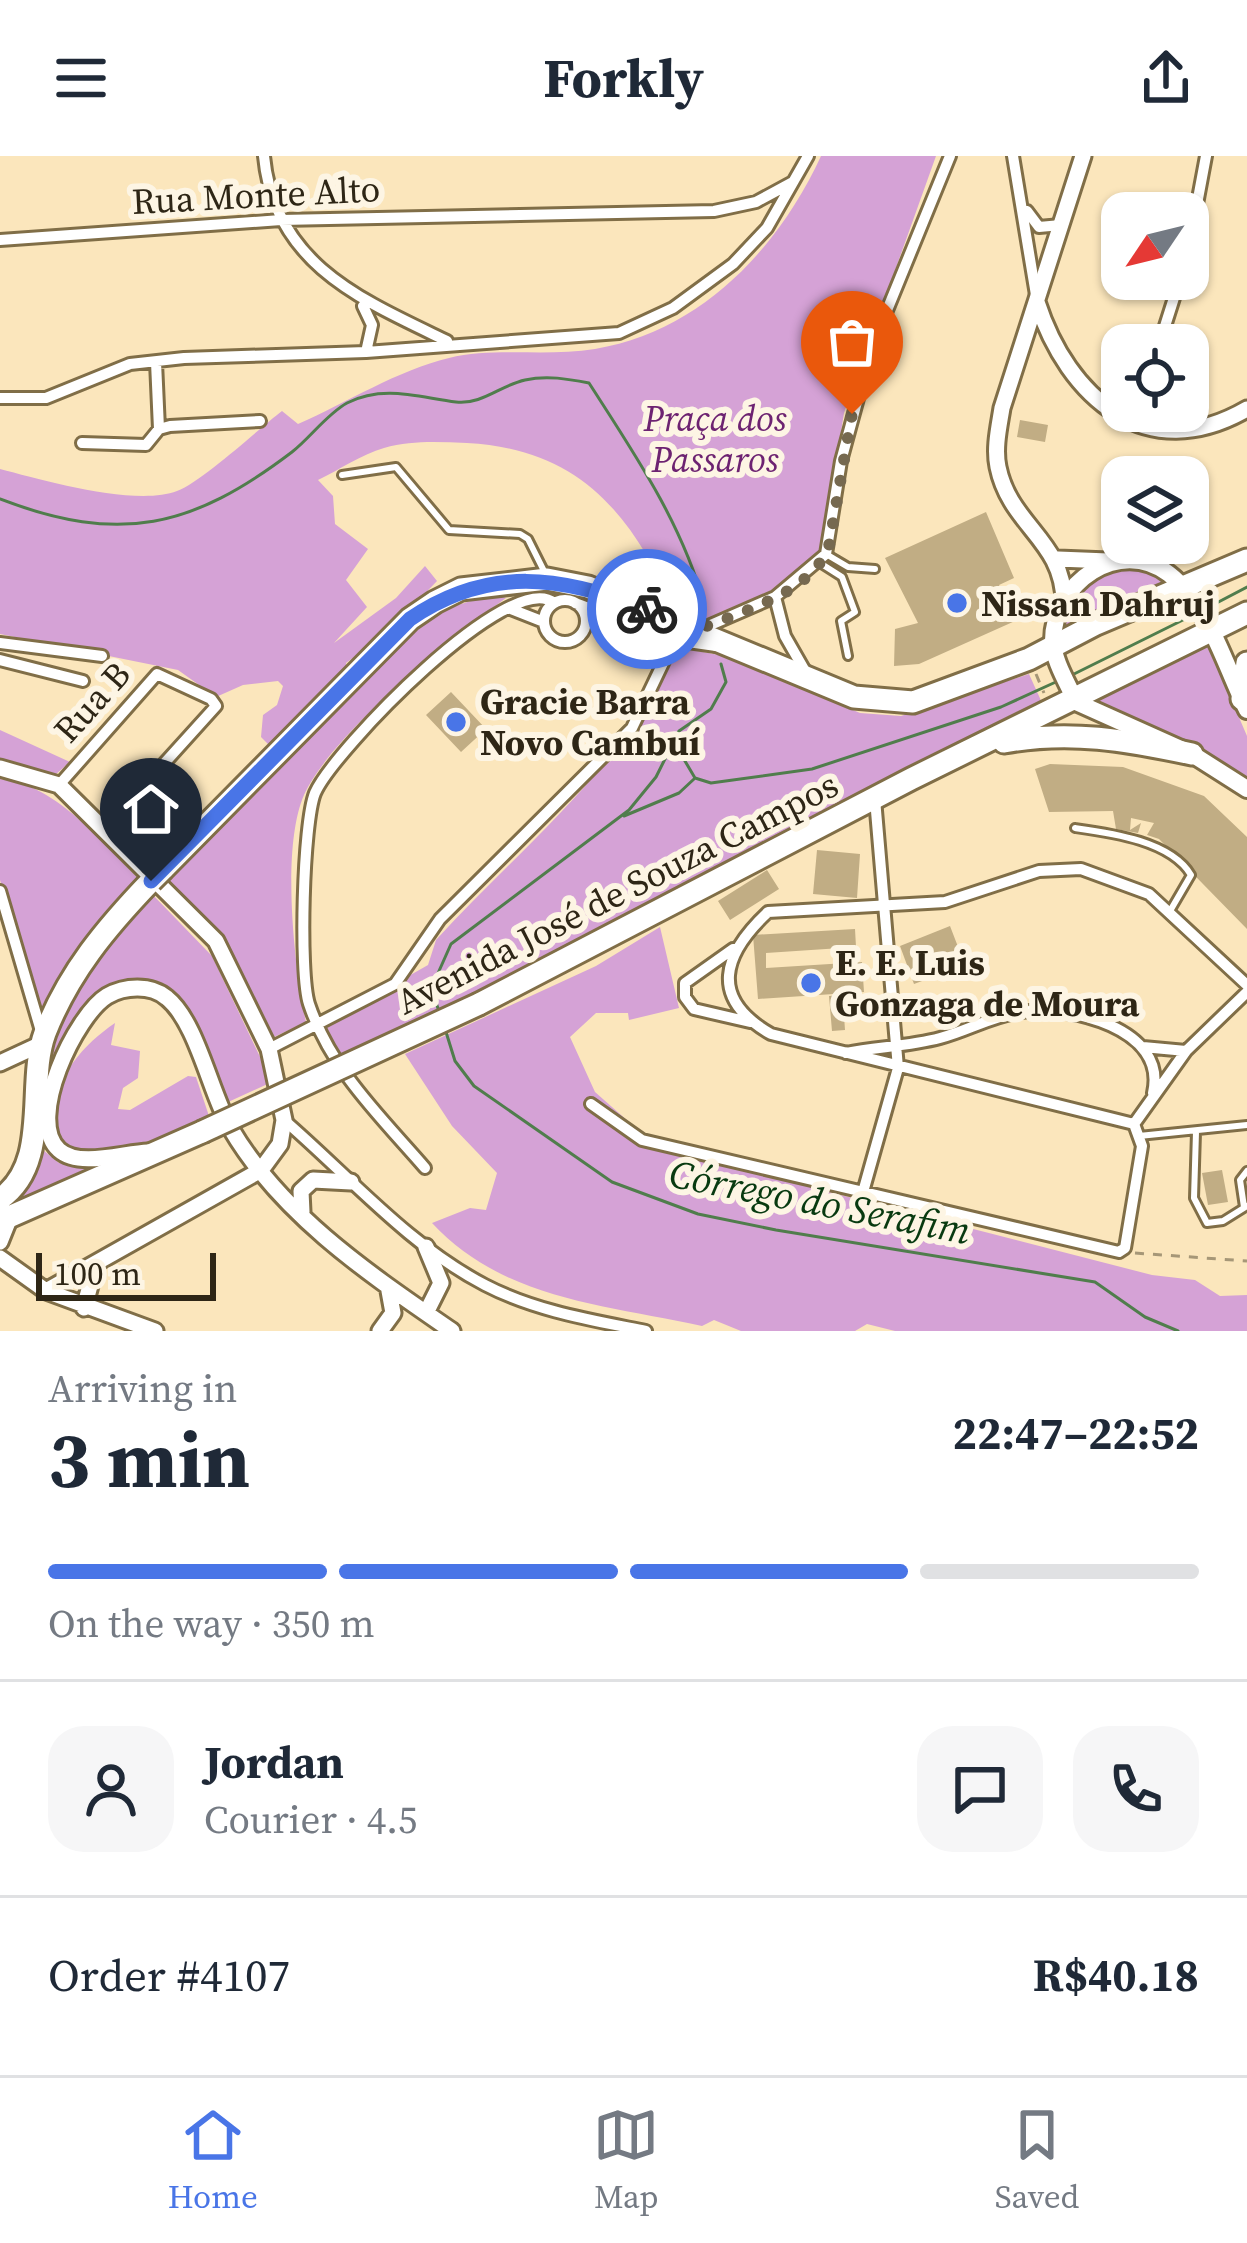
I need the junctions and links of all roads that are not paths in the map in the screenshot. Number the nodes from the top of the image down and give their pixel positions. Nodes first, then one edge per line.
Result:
1 (265, 156) edge
2 (808, 156) edge
3 (950, 156) edge
4 (1013, 156) edge
5 (1083, 156) edge
6 (1206, 156) edge
7 (796, 181) junction
8 (1199, 192) edge
9 (1022, 197) junction
10 (281, 220) junction
11 (1061, 225) junction
12 (0, 240) edge
13 (1037, 302) junction
14 (362, 303) junction
15 (409, 323) junction
16 (450, 342) junction
17 (406, 347) junction
18 (366, 352) junction
19 (156, 362) junction
20 (0, 398) edge
21 (1101, 403) edge
22 (1247, 409) edge
23 (260, 421) dead end
24 (1209, 422) edge
25 (159, 429) junction
26 (82, 443) dead end
27 (342, 475) dead end
28 (823, 559) junction
29 (1058, 559) junction
30 (1247, 560) edge
31 (1101, 561) edge
32 (1104, 564) edge
33 (1150, 564) edge
34 (848, 567) junction
35 (875, 569) dead end
36 (842, 577) junction
37 (547, 579) junction
38 (490, 586) junction
39 (1186, 591) junction
40 (775, 597) junction
41 (575, 602) junction
42 (554, 603) junction
43 (512, 605) junction
44 (1064, 606) junction
45 (1247, 614) edge
46 (616, 615) junction
47 (586, 616) junction
48 (544, 622) junction
49 (1208, 628) junction
50 (699, 629) junction
51 (674, 640) junction
52 (0, 643) edge
53 (731, 644) junction
54 (102, 656) dead end
55 (848, 656) dead end
56 (1057, 656) junction
57 (0, 660) edge
58 (1247, 663) edge
59 (812, 680) junction
60 (83, 681) dead end
61 (1073, 696) junction
62 (1245, 703) edge
63 (980, 748) junction
64 (1192, 754) junction
65 (0, 768) edge
66 (59, 785) junction
67 (1247, 789) edge
68 (875, 798) junction
69 (1075, 828) dead end
70 (104, 830) junction
71 (0, 890) edge
72 (884, 909) junction
73 (1169, 910) junction
74 (6, 934) edge
75 (733, 950) junction
76 (1247, 989) edge
77 (750, 1022) junction
78 (319, 1027) junction
79 (896, 1044) junction
80 (42, 1046) junction
81 (1143, 1047) junction
82 (269, 1049) junction
83 (1186, 1051) junction
84 (843, 1054) junction
85 (0, 1063) edge
86 (898, 1068) junction
87 (1152, 1097) junction
88 (51, 1102) junction
89 (591, 1104) dead end
90 (284, 1120) junction
91 (1247, 1125) edge
92 (1137, 1130) junction
93 (1196, 1132) junction
94 (32, 1137) junction
95 (158, 1152) junction
96 (425, 1168) dead end
97 (261, 1169) junction
98 (1247, 1171) edge
99 (352, 1182) junction
100 (863, 1192) junction
101 (1246, 1206) edge
102 (5, 1207) edge
103 (303, 1214) junction
104 (0, 1242) edge
105 (426, 1247) junction
106 (0, 1258) edge
107 (95, 1267) junction
108 (46, 1291) junction
109 (389, 1291) junction
110 (84, 1308) junction
111 (426, 1313) junction
112 (155, 1331) edge
113 (380, 1331) edge
114 (452, 1331) edge
115 (646, 1331) edge

1 - 10 street
2 - 7 street
3 - 28 street
4 - 9 street
5 - 11 main road
6 - 8 street
7 - 10 street, Rua Monte Alto
7 - 16 street
9 - 11 street
9 - 13 street
10 - 12 street, Rua Monte Alto
10 - 14 street
11 - 13 main road
13 - 21 main road
13 - 29 main road
14 - 15 street
14 - 18 street
15 - 16 street
15 - 17 street
16 - 17 street
17 - 18 street
18 - 19 street
19 - 20 street
19 - 25 street
22 - 24 main road
23 - 25 street
25 - 26 street
27 - 37 lane
28 - 34 lane
28 - 36 lane
28 - 40 street
29 - 31 main road
29 - 44 main road
30 - 39 highway
32 - 44 main road
33 - 39 main road
34 - 35 lane
34 - 36 lane
36 - 55 lane
37 - 38 highway
37 - 50 highway
38 - 43 street
38 - 80 highway
39 - 49 main road
39 - 56 highway
40 - 50 street
40 - 59 street
41 - 42 street
41 - 46 street
41 - 47 street
42 - 43 street
42 - 48 street
43 - 48 street
43 - 78 street
44 - 56 main road
45 - 49 highway, Avenida José de Souza Campos
46 - 47 street
46 - 51 street
47 - 48 street
49 - 61 highway, Avenida José de Souza Campos
49 - 62 main road
50 - 53 highway
51 - 53 street
51 - 78 street
52 - 54 street
53 - 59 highway
56 - 59 highway
56 - 61 main road
57 - 60 street
58 - 62 highway
61 - 63 highway, Avenida José de Souza Campos
61 - 64 main road
63 - 64 highway
63 - 68 highway, Avenida José de Souza Campos
64 - 67 main road
65 - 66 main road
66 - 70 main road
66 - 70 street, Rua B
68 - 72 street
68 - 95 highway, Avenida José de Souza Campos, bridge
69 - 73 lane
70 - 82 main road
71 - 74 street
72 - 73 street
72 - 75 street
72 - 79 street
73 - 76 street
74 - 80 street
75 - 77 street
75 - 77 street
76 - 83 street
77 - 84 street
78 - 82 street
78 - 96 street
79 - 81 street
79 - 84 street
79 - 86 street
80 - 85 main road
80 - 88 highway
80 - 94 highway
81 - 83 street
81 - 87 street
82 - 90 main road
83 - 87 street
84 - 86 street
86 - 92 street
86 - 100 street
87 - 92 street
88 - 94 highway
88 - 95 main road
88 - 97 main road
89 - 100 street
90 - 97 main road
90 - 99 street
91 - 93 lane
92 - 93 lane
92 - 100 street
93 - 101 lane
94 - 102 highway
95 - 102 highway, Avenida José de Souza Campos
97 - 103 main road
97 - 107 main road
98 - 101 lane
99 - 103 main road
99 - 105 street
102 - 104 main road
103 - 109 main road
105 - 111 main road
105 - 115 street
106 - 108 main road
107 - 108 main road
107 - 110 main road
108 - 110 main road
109 - 111 main road
109 - 113 main road
110 - 112 main road
111 - 114 main road

